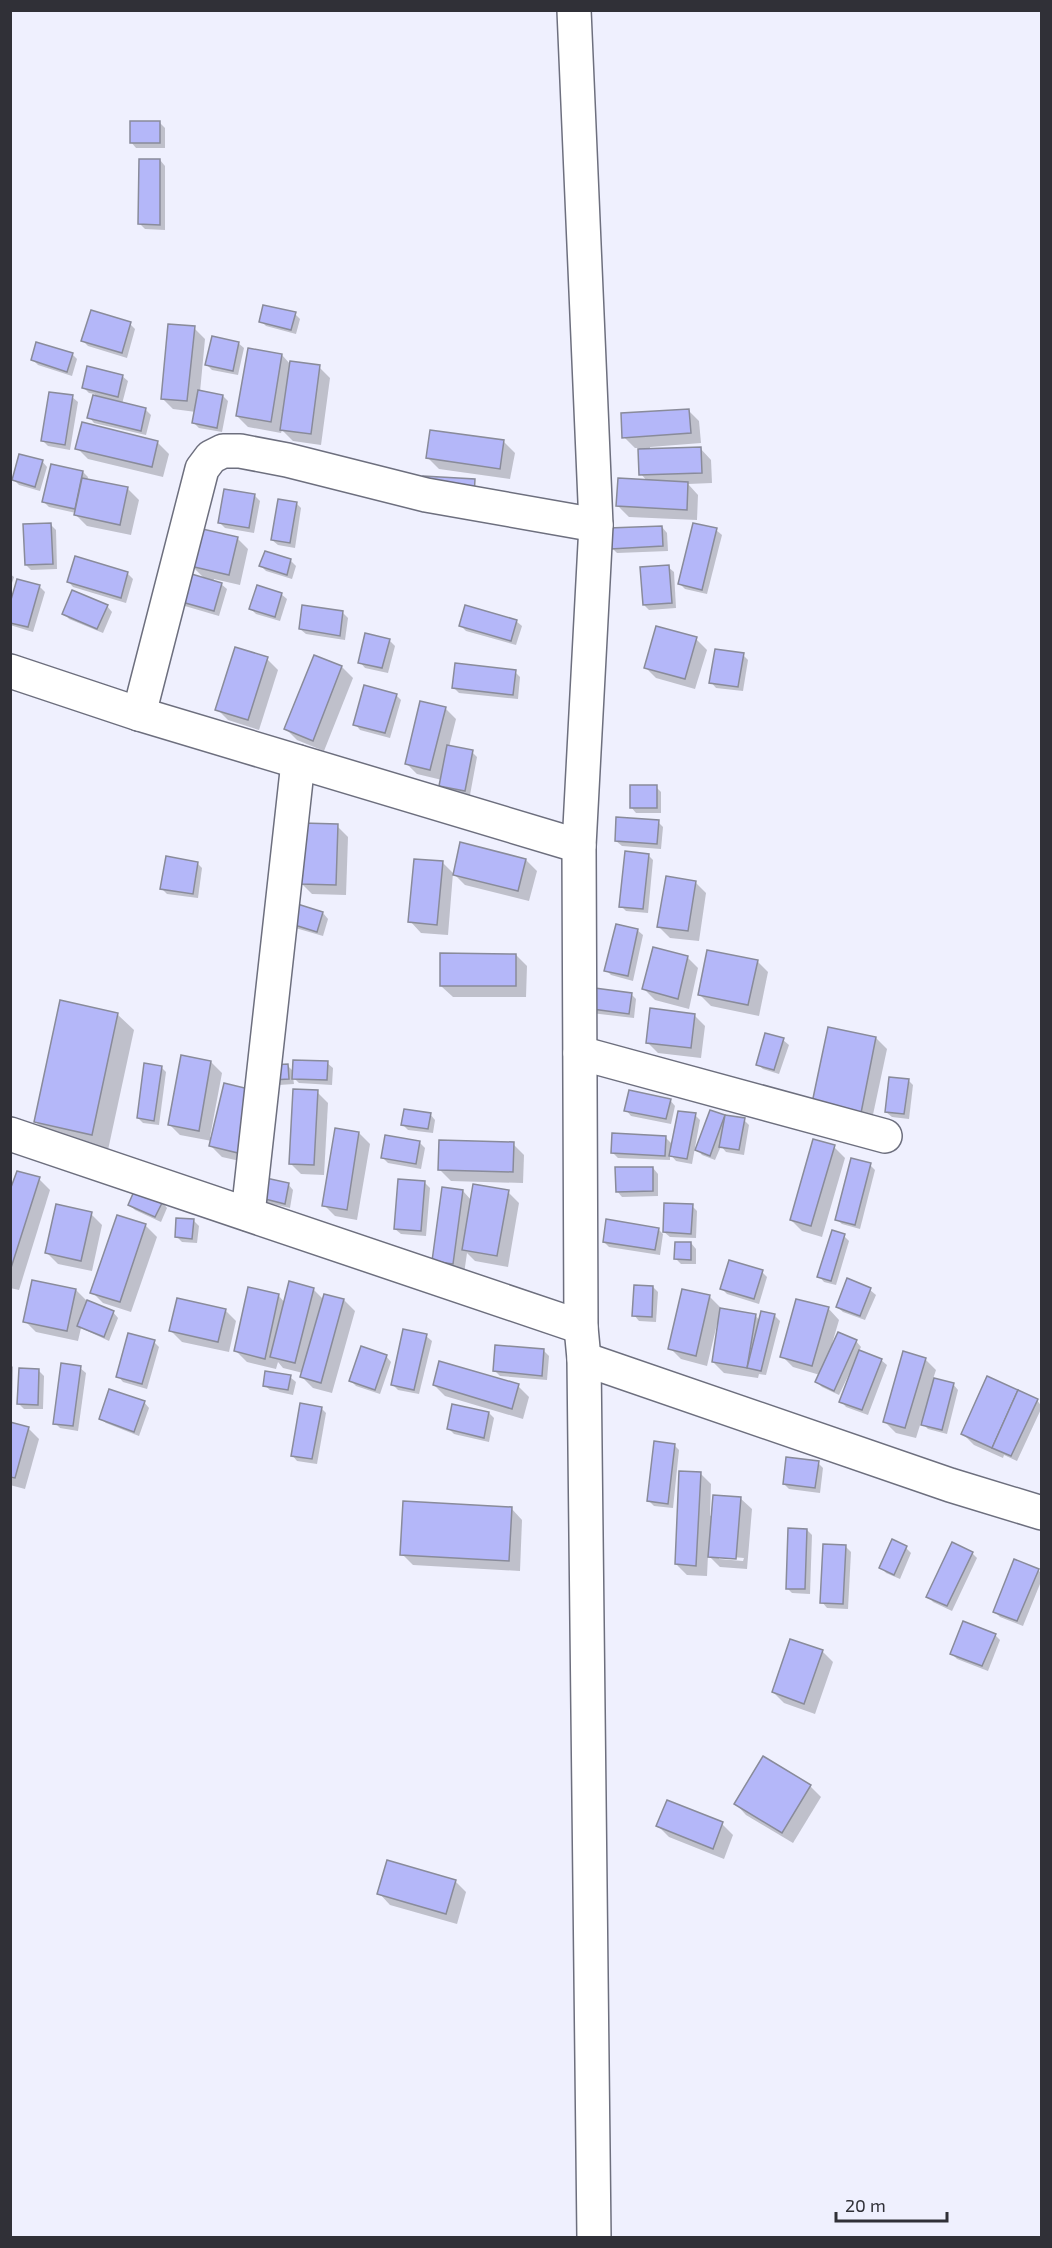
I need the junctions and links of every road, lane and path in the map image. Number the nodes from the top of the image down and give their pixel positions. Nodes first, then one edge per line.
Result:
1 (574, 10) edge
2 (596, 525) junction
3 (10, 671) edge
4 (139, 714) junction
5 (298, 762) junction
6 (579, 846) junction
7 (580, 1053) junction
8 (10, 1134) edge
9 (885, 1136) dead end
10 (248, 1214) junction
11 (583, 1343) junction
12 (1041, 1512) edge
13 (594, 2238) edge

1 - 2 street
2 - 4 street
2 - 6 street
3 - 4 street
4 - 5 street
5 - 6 street
5 - 10 street
6 - 7 street
7 - 9 street
7 - 11 street
8 - 10 street
10 - 11 street
11 - 12 street
11 - 13 street

